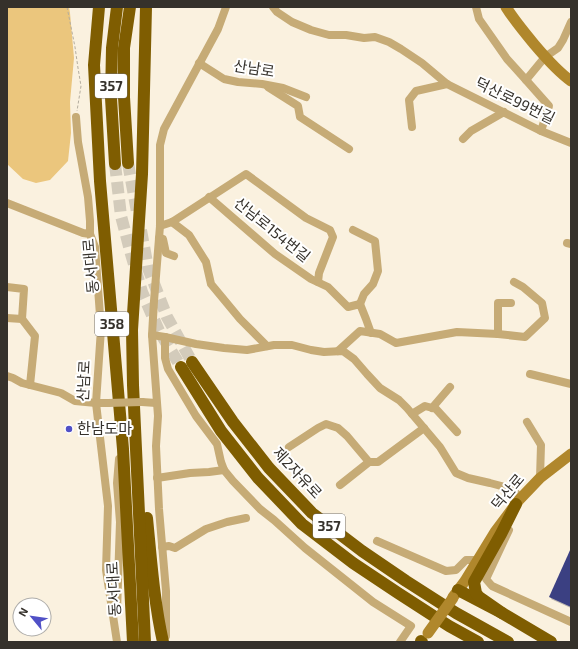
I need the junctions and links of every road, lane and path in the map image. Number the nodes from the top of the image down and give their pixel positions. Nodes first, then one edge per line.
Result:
1 (67, 7) edge
2 (99, 7) edge
3 (117, 7) edge
4 (130, 7) edge
5 (146, 7) edge
6 (226, 7) edge
7 (273, 7) edge
8 (476, 7) edge
9 (506, 7) edge
10 (571, 22) edge
11 (567, 42) edge
12 (545, 57) junction
13 (199, 63) junction
14 (526, 80) junction
15 (571, 81) edge
16 (262, 84) junction
17 (447, 84) junction
18 (306, 97) dead end
19 (504, 112) junction
20 (76, 118) joint
21 (412, 127) dead end
22 (541, 131) junction
23 (463, 139) dead end
24 (571, 142) edge
25 (349, 149) dead end
26 (128, 163) tunnel mouth
27 (115, 164) tunnel mouth
28 (210, 198) junction
29 (7, 202) edge
30 (172, 222) junction
31 (160, 226) junction
32 (353, 230) dead end
33 (90, 234) junction
34 (159, 238) junction
35 (174, 256) dead end
36 (318, 282) junction
37 (514, 282) dead end
38 (7, 287) edge
39 (511, 303) dead end
40 (360, 304) junction
41 (7, 318) edge
42 (22, 319) junction
43 (371, 333) junction
44 (498, 334) junction
45 (152, 335) junction
46 (165, 337) junction
47 (267, 346) junction
48 (338, 351) junction
49 (192, 362) tunnel mouth
50 (181, 367) tunnel mouth
51 (530, 374) dead end
52 (7, 376) edge
53 (571, 384) edge
54 (30, 385) junction
55 (450, 387) dead end
56 (96, 403) junction
57 (156, 403) junction
58 (432, 408) junction
59 (134, 412) junction
60 (412, 414) junction
61 (120, 422) junction
62 (527, 422) dead end
63 (424, 428) junction
64 (457, 432) dead end
65 (289, 447) dead end
66 (571, 454) edge
67 (369, 462) junction
68 (224, 470) junction
69 (158, 478) junction
70 (540, 478) junction
71 (340, 485) dead end
72 (519, 501) junction
73 (246, 518) dead end
74 (377, 541) dead end
75 (162, 547) junction
76 (478, 560) junction
77 (455, 594) junction
78 (502, 613) junction
79 (571, 622) edge
80 (423, 639) edge
81 (117, 641) edge
82 (132, 642) edge
83 (145, 642) edge
84 (164, 642) edge
85 (400, 642) edge
86 (478, 642) edge
87 (508, 642) edge
88 (551, 642) edge

1 - 20 path
2 - 61 highway, 동서대로 / 358
3 - 27 highway, 357
4 - 26 highway, 357
5 - 59 highway, 동서대로 / 358
6 - 13 street
7 - 17 street, 덕산로99번길
8 - 14 street
9 - 12 street
10 - 11 street
11 - 12 street
12 - 14 street
12 - 15 street
13 - 16 street, 산남로
13 - 31 street
14 - 22 street
16 - 18 street, 산남로
16 - 25 street
17 - 19 street, 덕산로99번길
17 - 21 street
19 - 22 street, 덕산로99번길
19 - 23 street
20 - 33 street, 산남로
22 - 24 street, 덕산로99번길
28 - 30 street, 산남로154번길
28 - 36 street, 산남로154번길
28 - 36 street, 산남로154번길
29 - 33 street
30 - 31 street, 산남로154번길
30 - 47 street
31 - 34 street
32 - 40 street
33 - 56 street, 산남로
34 - 35 street
34 - 45 street
36 - 40 street, 산남로154번길
37 - 44 street
38 - 42 street
39 - 44 street
40 - 43 street
41 - 42 street
42 - 54 street
43 - 44 street
43 - 48 street
45 - 46 street
45 - 57 street
46 - 47 street
46 - 68 street
47 - 48 street
48 - 60 street
49 - 87 highway, 제2자유로 / 357
50 - 86 highway, 제2자유로 / 357
51 - 53 street
52 - 54 street
54 - 56 street
55 - 58 street
56 - 57 street, bridge
56 - 81 street, 산남로
57 - 69 street
58 - 60 street
58 - 64 street
59 - 83 highway, 동서대로 / 358
59 - 84 highway
60 - 63 street
61 - 81 street
61 - 82 highway, 동서대로 / 358
62 - 70 street
63 - 67 street
63 - 72 street
65 - 67 street
66 - 70 street, 덕산로
67 - 71 street
68 - 69 street
68 - 85 street
69 - 75 street
70 - 72 street, 덕산로
72 - 76 street, 덕산로
72 - 78 highway
72 - 79 street
73 - 75 street
74 - 76 street
75 - 84 street
76 - 77 street, 덕산로
77 - 78 highway
77 - 80 street, 덕산로, bridge
78 - 88 highway

